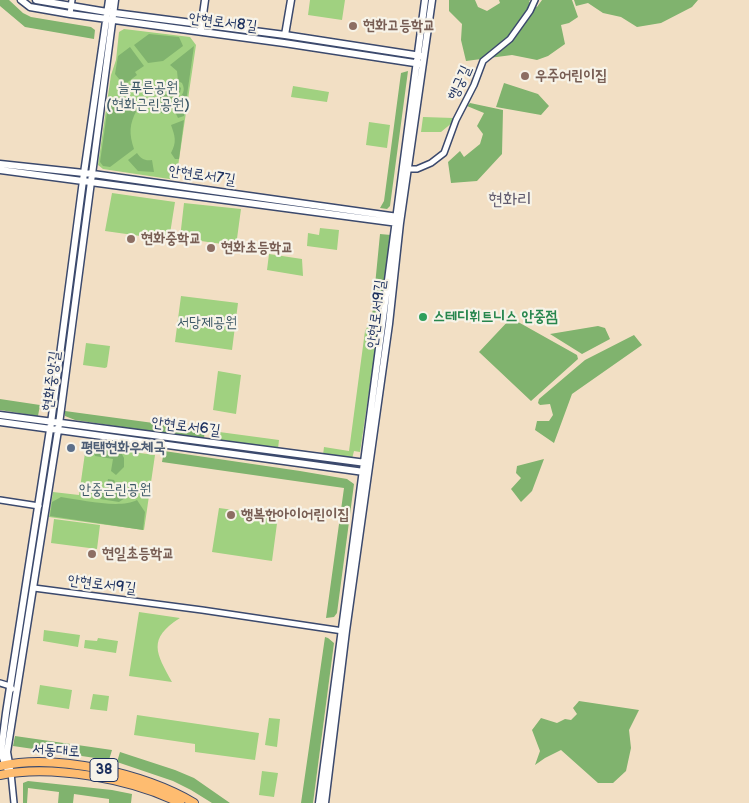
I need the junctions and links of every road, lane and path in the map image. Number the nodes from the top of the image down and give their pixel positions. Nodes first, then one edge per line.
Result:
1 (21, 0) edge
2 (36, 0) edge
3 (109, 0) edge
4 (115, 0) edge
5 (205, 0) edge
6 (291, 0) edge
7 (425, 0) edge
8 (432, 0) edge
9 (535, 0) edge
10 (30, 3) edge
11 (71, 3) edge
12 (110, 12) junction
13 (70, 14) junction
14 (109, 20) junction
15 (201, 25) junction
16 (201, 33) junction
17 (286, 35) junction
18 (421, 60) junction
19 (0, 164) edge
20 (406, 169) junction
21 (0, 170) edge
22 (84, 173) junction
23 (92, 174) junction
24 (83, 181) junction
25 (91, 183) junction
26 (398, 220) junction
27 (0, 415) edge
28 (0, 422) edge
29 (55, 427) junction
30 (366, 463) junction
31 (365, 472) junction
32 (0, 500) edge
33 (39, 506) junction
34 (26, 588) junction
35 (34, 588) junction
36 (344, 631) junction
37 (0, 683) edge
38 (10, 686) junction
39 (16, 693) junction
40 (4, 765) edge
41 (11, 773) junction
42 (0, 775) edge
43 (14, 803) edge
44 (180, 803) edge
45 (194, 803) edge
46 (319, 803) edge
47 (325, 803) edge

1 - 10 street, 안현로서8길
2 - 11 street, 안현로서8길
3 - 12 street
4 - 12 street, 현화중앙길
5 - 15 street
6 - 17 street
7 - 18 street
8 - 18 street
9 - 20 street, 행궁길
10 - 13 street, 안현로서8길
11 - 12 street, 안현로서8길
11 - 13 street
12 - 14 street, 현화중앙길
12 - 15 street, 안현로서8길
13 - 14 street, 안현로서8길
14 - 16 street, 안현로서8길
14 - 22 street
14 - 23 street, 현화중앙길
15 - 16 street
15 - 17 street, 안현로서8길
16 - 18 street, 안현로서8길
17 - 18 street, 안현로서8길
18 - 20 street, 안현로서9길
19 - 22 street, 안현로서7길
20 - 26 street, 안현로서9길
21 - 24 street, 안현로서7길
22 - 23 street, 안현로서7길
22 - 24 street
23 - 25 street, 현화중앙길
23 - 26 street, 안현로서7길
24 - 25 street, 안현로서7길
24 - 29 street
25 - 26 street, 안현로서7길
25 - 29 street, 현화중앙길
26 - 30 street, 안현로서9길
27 - 29 street, 안현로서6길
28 - 29 street, 안현로서6길
29 - 30 street, 안현로서6길
29 - 31 street, 안현로서6길
29 - 33 street
29 - 35 street, 현화중앙길
30 - 31 street, 안현로서9길
31 - 36 street, 안현로서9길
32 - 33 street
33 - 34 street
34 - 35 street
34 - 38 street
35 - 36 street, 안현로서9길
35 - 39 street, 현화중앙길
36 - 46 street
36 - 47 street, 안현로서9길
37 - 38 street
38 - 39 street
38 - 40 street
39 - 40 street, 현화중앙길
40 - 41 street
40 - 45 main road, 서동대로 / 38
41 - 42 main road, 서동대로 / 38
41 - 43 street
41 - 44 main road, 서동대로 / 38

